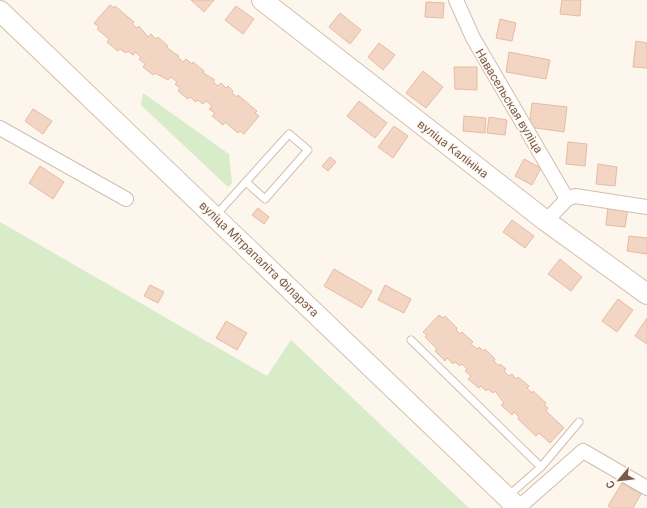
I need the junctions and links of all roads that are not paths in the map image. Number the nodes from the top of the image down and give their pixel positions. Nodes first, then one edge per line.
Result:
1 (262, 0) edge
2 (456, 0) edge
3 (0, 11) edge
4 (0, 128) edge
5 (246, 182) junction
6 (126, 199) dead end
7 (567, 199) junction
8 (647, 207) edge
9 (215, 217) junction
10 (546, 221) junction
11 (647, 294) edge
12 (411, 340) dead end
13 (579, 422) dead end
14 (541, 467) junction
15 (647, 488) edge
16 (514, 504) edge

1 - 10 main road, вуліца Калініна
2 - 7 street, Навасельская вуліца
3 - 9 main road, вуліца Мітрапаліта Філарэта
4 - 6 street
5 - 5 lane
5 - 9 lane
7 - 8 street
7 - 10 street
9 - 16 main road, вуліца Мітрапаліта Філарэта
10 - 11 main road, вуліца Калініна
12 - 14 lane
13 - 14 lane
14 - 16 lane
15 - 16 street

